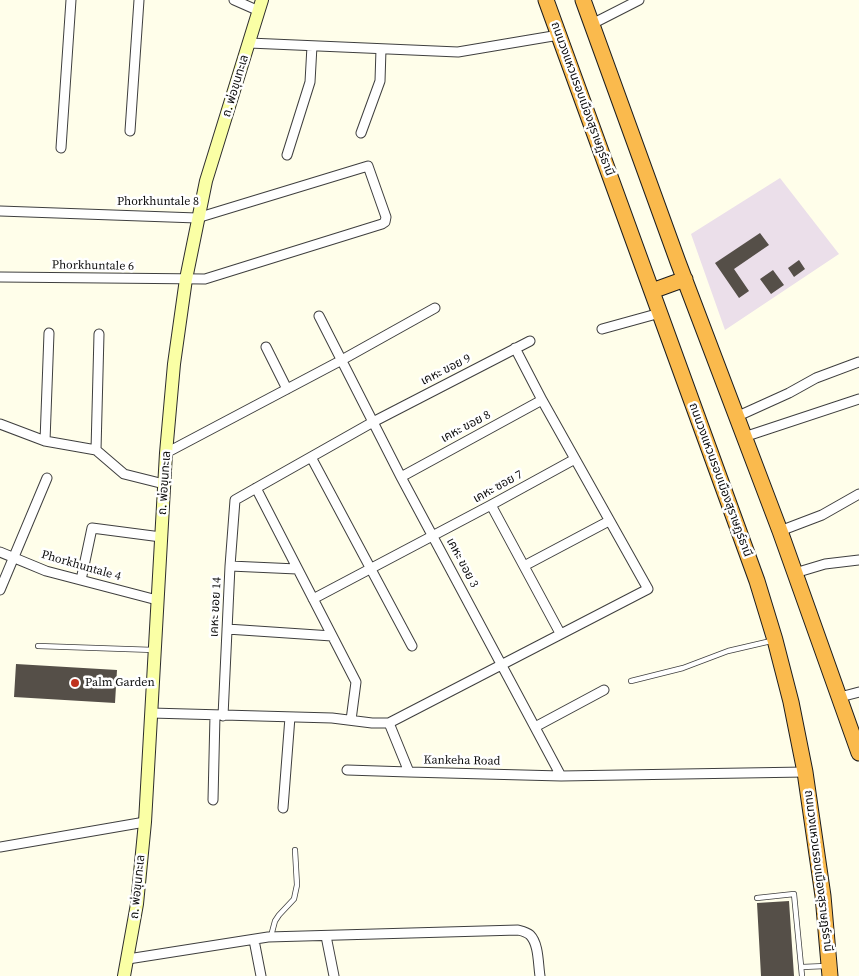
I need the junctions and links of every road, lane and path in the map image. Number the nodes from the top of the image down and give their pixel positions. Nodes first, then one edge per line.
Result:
1 (72, 0) edge
2 (140, 0) edge
3 (234, 0) edge
4 (546, 0) edge
5 (583, 0) edge
6 (639, 0) edge
7 (260, 6) edge
8 (592, 24) junction
9 (559, 35) junction
10 (249, 43) junction
11 (312, 46) junction
12 (381, 49) junction
13 (130, 131) dead end
14 (361, 133) dead end
15 (61, 148) dead end
16 (287, 155) dead end
17 (368, 166) joint
18 (0, 211) edge
19 (197, 218) junction
20 (0, 277) edge
21 (186, 279) junction
22 (685, 279) junction
23 (652, 292) junction
24 (435, 308) dead end
25 (660, 313) junction
26 (318, 316) dead end
27 (602, 329) dead end
28 (49, 333) dead end
29 (99, 334) dead end
30 (530, 341) dead end
31 (266, 347) dead end
32 (515, 348) junction
33 (340, 361) junction
34 (859, 362) edge
35 (287, 389) junction
36 (859, 399) edge
37 (542, 400) junction
38 (736, 417) junction
39 (373, 422) junction
40 (0, 424) edge
41 (744, 437) junction
42 (45, 441) junction
43 (96, 450) junction
44 (166, 453) junction
45 (311, 457) junction
46 (575, 459) junction
47 (401, 476) junction
48 (47, 478) dead end
49 (164, 484) junction
50 (256, 488) junction
51 (859, 494) edge
52 (235, 500) joint
53 (491, 505) junction
54 (609, 521) junction
55 (780, 531) junction
56 (433, 536) junction
57 (161, 537) junction
58 (0, 552) edge
59 (14, 558) junction
60 (859, 560) edge
61 (230, 566) junction
62 (524, 566) junction
63 (371, 568) junction
64 (297, 569) junction
65 (796, 573) junction
66 (82, 580) junction
67 (0, 590) edge
68 (313, 599) junction
69 (157, 600) junction
70 (227, 629) junction
71 (560, 634) junction
72 (332, 636) junction
73 (775, 640) junction
74 (38, 646) dead end
75 (412, 646) dead end
76 (154, 650) junction
77 (502, 664) junction
78 (631, 681) dead end
79 (604, 690) dead end
80 (859, 692) edge
81 (840, 697) junction
82 (151, 714) junction
83 (219, 716) junction
84 (290, 717) junction
85 (351, 720) junction
86 (389, 723) junction
87 (535, 727) junction
88 (859, 753) edge
89 (347, 770) dead end
90 (409, 772) junction
91 (805, 772) junction
92 (561, 776) junction
93 (212, 800) dead end
94 (283, 808) dead end
95 (145, 822) junction
96 (0, 846) edge
97 (295, 850) dead end
98 (757, 898) dead end
99 (326, 936) junction
100 (271, 937) junction
101 (254, 940) junction
102 (128, 959) junction
103 (802, 967) junction
104 (830, 971) edge
105 (124, 976) edge
106 (260, 976) edge
107 (334, 976) edge
108 (540, 976) edge
109 (802, 976) edge

1 - 15 street
2 - 13 street
3 - 7 street
4 - 9 highway, ถนนวงแหวนรอบเมืองสุราษฎร์ธานี
5 - 8 highway
6 - 8 street
7 - 10 street, ถ. พ่อขุนทะเล
8 - 22 highway
9 - 12 street
9 - 23 highway, ถนนวงแหวนรอบเมืองสุราษฎร์ธานี
10 - 11 street
10 - 19 street, ถ. พ่อขุนทะเล
11 - 12 street
11 - 16 street
12 - 14 street
17 - 19 street, Phorkhuntale 8
17 - 21 street, Phorkhuntale 6
18 - 19 street, Phorkhuntale 8
19 - 21 street, ถ. พ่อขุนทะเล
20 - 21 street, Phorkhuntale 6
21 - 44 street, ถ. พ่อขุนทะเล
22 - 23 highway
22 - 38 highway
23 - 25 highway, ถนนวงแหวนรอบเมืองสุราษฎร์ธานี
24 - 33 street
25 - 27 street
25 - 73 highway, ถนนวงแหวนรอบเมืองสุราษฎร์ธานี
26 - 33 street, เคหะ ขอย 3
28 - 42 street
29 - 43 street
30 - 32 street, เคหะ ขอย 9
31 - 35 street
32 - 37 street
32 - 39 street, เคหะ ขอย 9
33 - 35 street
33 - 39 street, เคหะ ขอย 3
34 - 38 street
35 - 44 street
36 - 41 street
37 - 46 street
37 - 47 street, เคหะ ขอย 8
38 - 41 highway
39 - 45 street, เคหะ ขอย 9
39 - 47 street, เคหะ ขอย 3
40 - 42 street
41 - 55 highway
42 - 43 street
43 - 49 street
44 - 49 street, ถ. พ่อขุนทะเล
45 - 50 street, เคหะ ขอย 9
45 - 63 street
46 - 53 street, เคหะ ซอย 7
46 - 54 street
47 - 56 street, เคหะ ขอย 3
48 - 59 street
49 - 57 street, ถ. พ่อขุนทะเล
50 - 52 street, เคหะ ขอย 9
50 - 64 street
51 - 55 street
52 - 61 street, เคหะ ขอย 14
53 - 56 street, เคหะ ซอย 7
53 - 62 street
54 - 62 street
54 - 71 street
55 - 65 highway
56 - 63 street, เคหะ ซอย 7
56 - 77 street, เคหะ ขอย 3
57 - 66 street
57 - 69 street, ถ. พ่อขุนทะเล
58 - 59 street, Phorkhuntale 4
59 - 66 street, Phorkhuntale 4
59 - 67 street
60 - 65 street
61 - 64 street
61 - 70 street, เคหะ ขอย 14
62 - 71 street
63 - 68 street, เคหะ ซอย 7
63 - 75 street
64 - 68 street
65 - 81 highway
66 - 69 street, Phorkhuntale 4
68 - 72 street
69 - 76 street, ถ. พ่อขุนทะเล
70 - 72 street
70 - 83 street, เคหะ ขอย 14
71 - 77 street
72 - 85 street
73 - 78 lane
73 - 91 highway, ถนนวงแหวนรอบเมืองสุราษฎร์ธานี
74 - 76 lane
76 - 82 street, ถ. พ่อขุนทะเล
77 - 86 street
77 - 87 street, เคหะ ขอย 3
79 - 87 street
80 - 81 street
81 - 88 highway
82 - 83 street
82 - 95 street, ถ. พ่อขุนทะเล
83 - 84 street
83 - 93 street, เคหะ ขอย 14
84 - 85 street
84 - 94 street
85 - 86 street
86 - 90 street, Kankeha Road
87 - 92 street, เคหะ ขอย 3
89 - 90 street
90 - 92 street, Kankeha Road
91 - 92 street, Kankeha Road
91 - 104 highway, ถนนวงแหวนรอบเมืองสุราษฎร์ธานี
95 - 96 street
95 - 102 street, ถ. พ่อขุนทะเล
97 - 100 lane
98 - 103 lane
99 - 100 street
99 - 107 street
99 - 108 street
100 - 101 street
101 - 102 street
101 - 106 street
102 - 105 street, ถ. พ่อขุนทะเล
103 - 104 lane
103 - 109 lane

